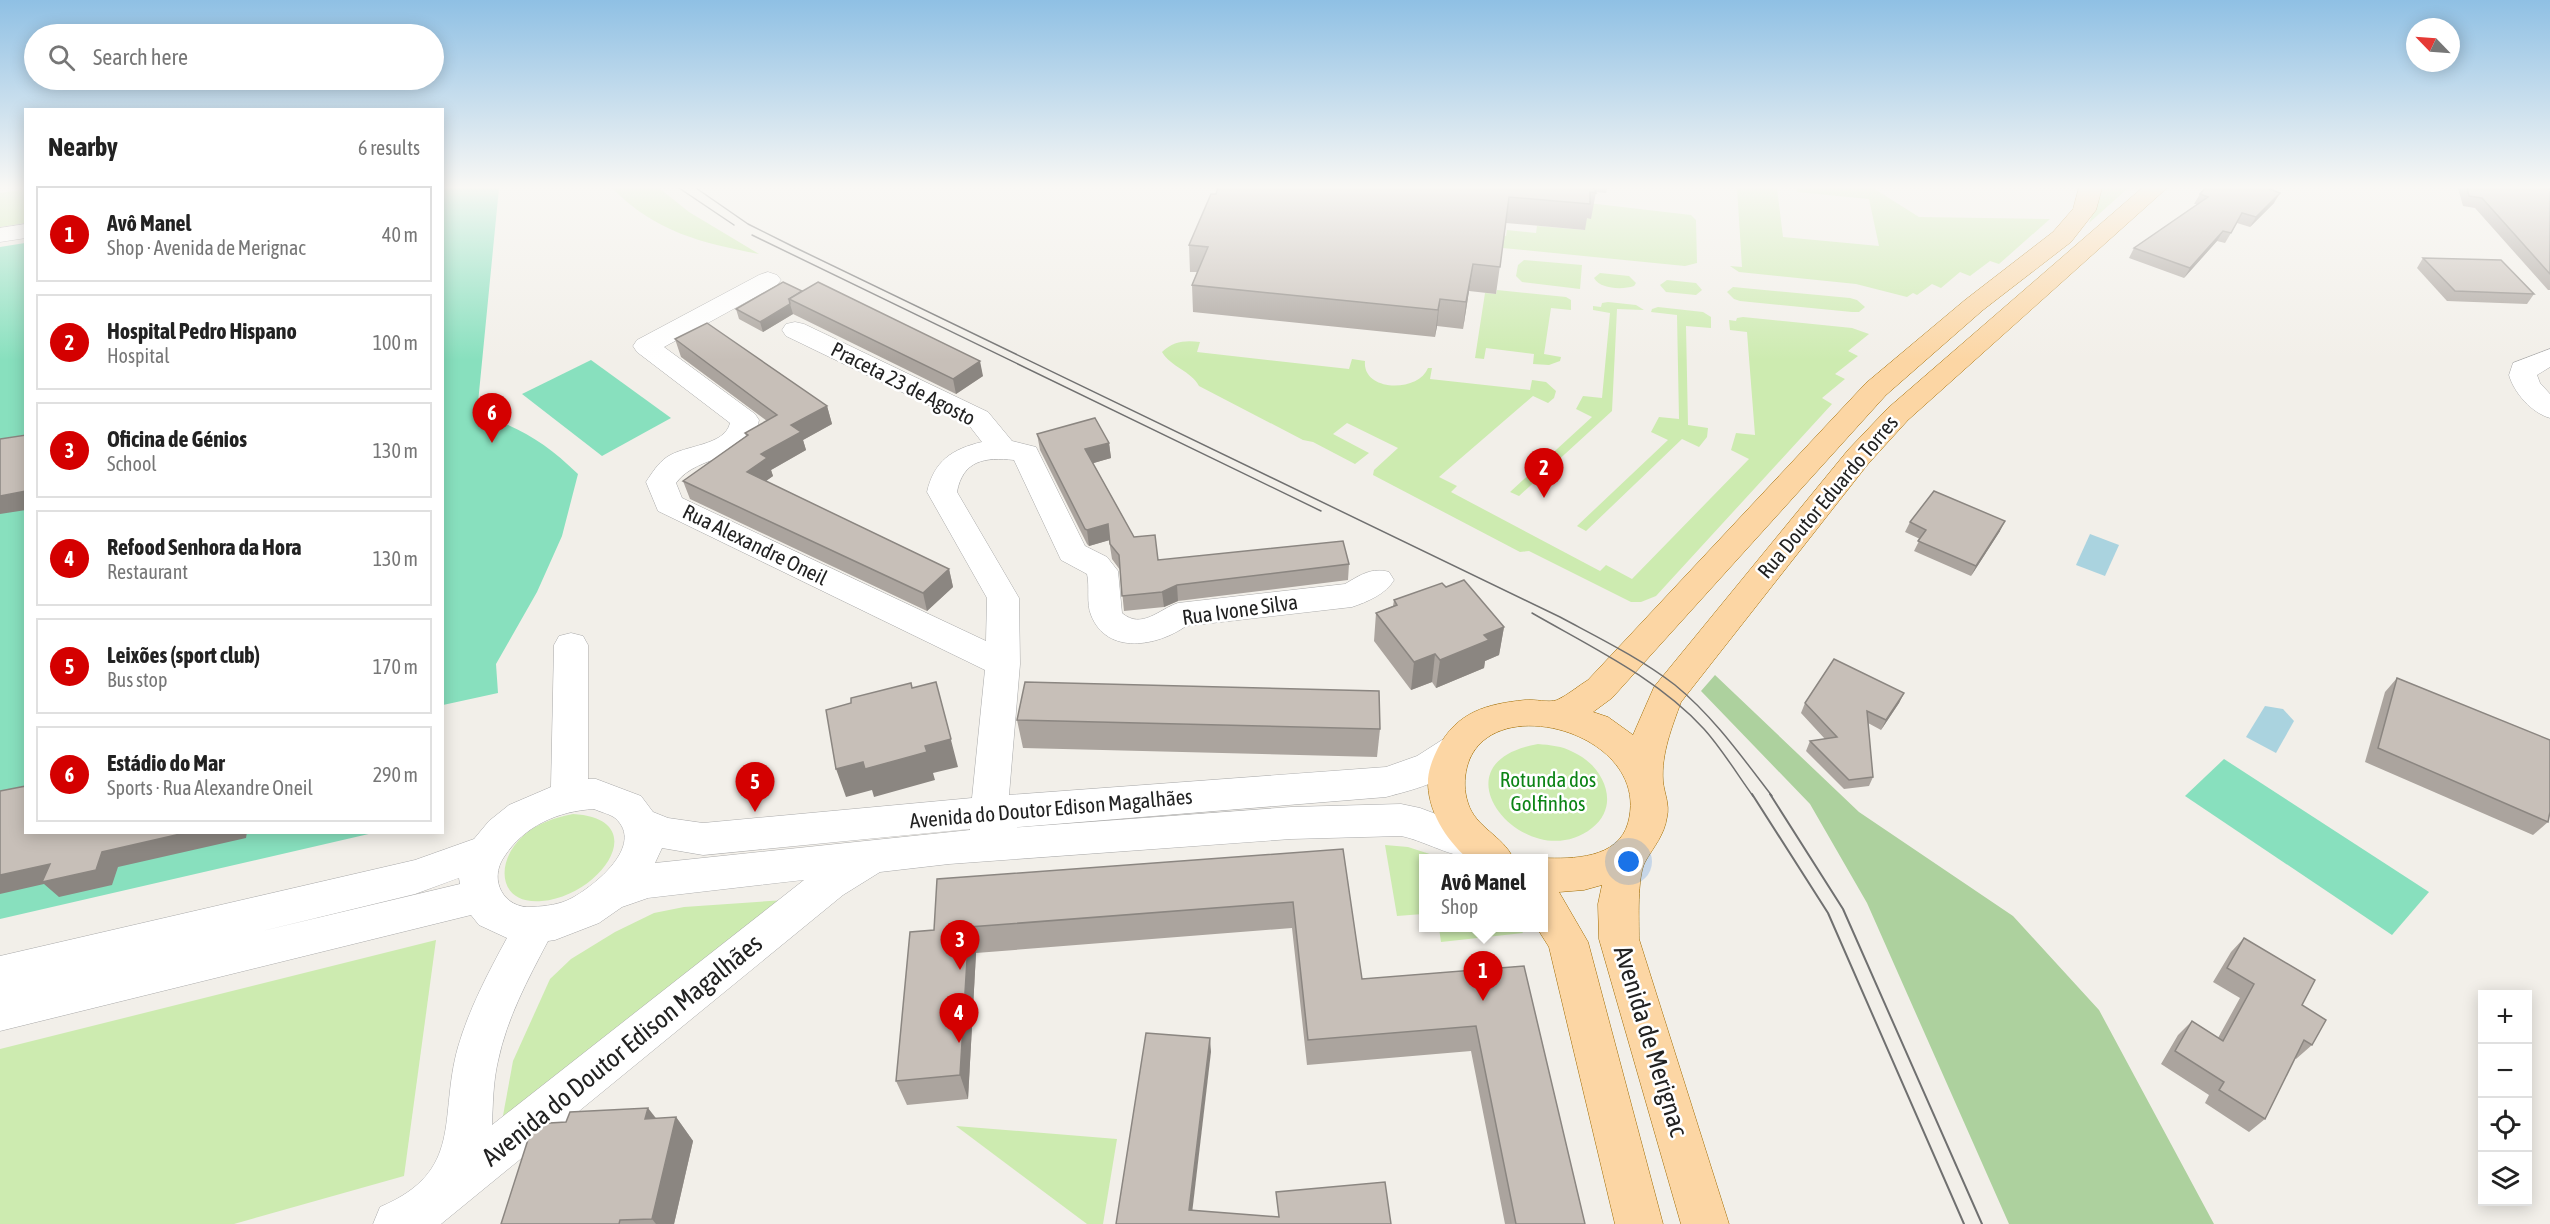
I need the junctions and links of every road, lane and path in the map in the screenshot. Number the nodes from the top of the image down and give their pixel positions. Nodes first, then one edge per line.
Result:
1 (2051, 245) edge
2 (2092, 245) edge
3 (768, 280) dead end
4 (795, 330) dead end
5 (2550, 357) edge
6 (2550, 409) edge
7 (1002, 448) junction
8 (1378, 580) dead end
9 (571, 645) dead end
10 (1004, 664) junction
11 (1561, 715) junction
12 (1455, 750) junction
13 (1645, 779) junction
14 (569, 796) junction
15 (641, 823) junction
16 (989, 829) junction
17 (487, 851) junction
18 (1484, 852) edge
19 (876, 856) junction
20 (1627, 856) junction
21 (1548, 876) edge
22 (614, 893) junction
23 (480, 896) junction
24 (1548, 910) edge
25 (535, 926) junction
26 (0, 975) edge
27 (0, 1012) edge
28 (441, 1211) edge
29 (397, 1224) edge
30 (1639, 1224) edge
31 (1705, 1224) edge

1 - 11 main road, Rua Doutor Eduardo Torres
2 - 13 main road, Rua Doutor Eduardo Torres
3 - 10 street, Rua Alexandre Oneil
4 - 7 street, Praceta 23 de Agosto
5 - 6 street
7 - 8 street, Rua Ivone Silva
7 - 10 street
9 - 14 street
10 - 16 street
11 - 12 main road, Avenida do Doutor Edison Magalhães
11 - 13 main road, Avenida do Doutor Edison Magalhães
12 - 16 street, Avenida do Doutor Edison Magalhães
12 - 18 main road, Avenida do Doutor Edison Magalhães
13 - 20 main road, Avenida do Doutor Edison Magalhães
14 - 15 street, Avenida do Doutor Edison Magalhães
14 - 17 street, Avenida do Doutor Edison Magalhães
15 - 16 street, Avenida do Doutor Edison Magalhães
15 - 22 street, Avenida do Doutor Edison Magalhães
16 - 18 street, Avenida do Doutor Edison Magalhães
16 - 19 street, Avenida do Doutor Edison Magalhães
17 - 23 street, Avenida do Doutor Edison Magalhães
17 - 26 street
19 - 22 street, Avenida do Doutor Edison Magalhães
19 - 28 street, Avenida do Doutor Edison Magalhães
20 - 21 main road, Avenida do Doutor Edison Magalhães
20 - 31 main road, Avenida de Merignac
22 - 25 street, Avenida do Doutor Edison Magalhães
23 - 25 street, Avenida do Doutor Edison Magalhães
23 - 27 street
24 - 30 main road
25 - 28 street
28 - 29 street, Avenida do Doutor Edison Magalhães

